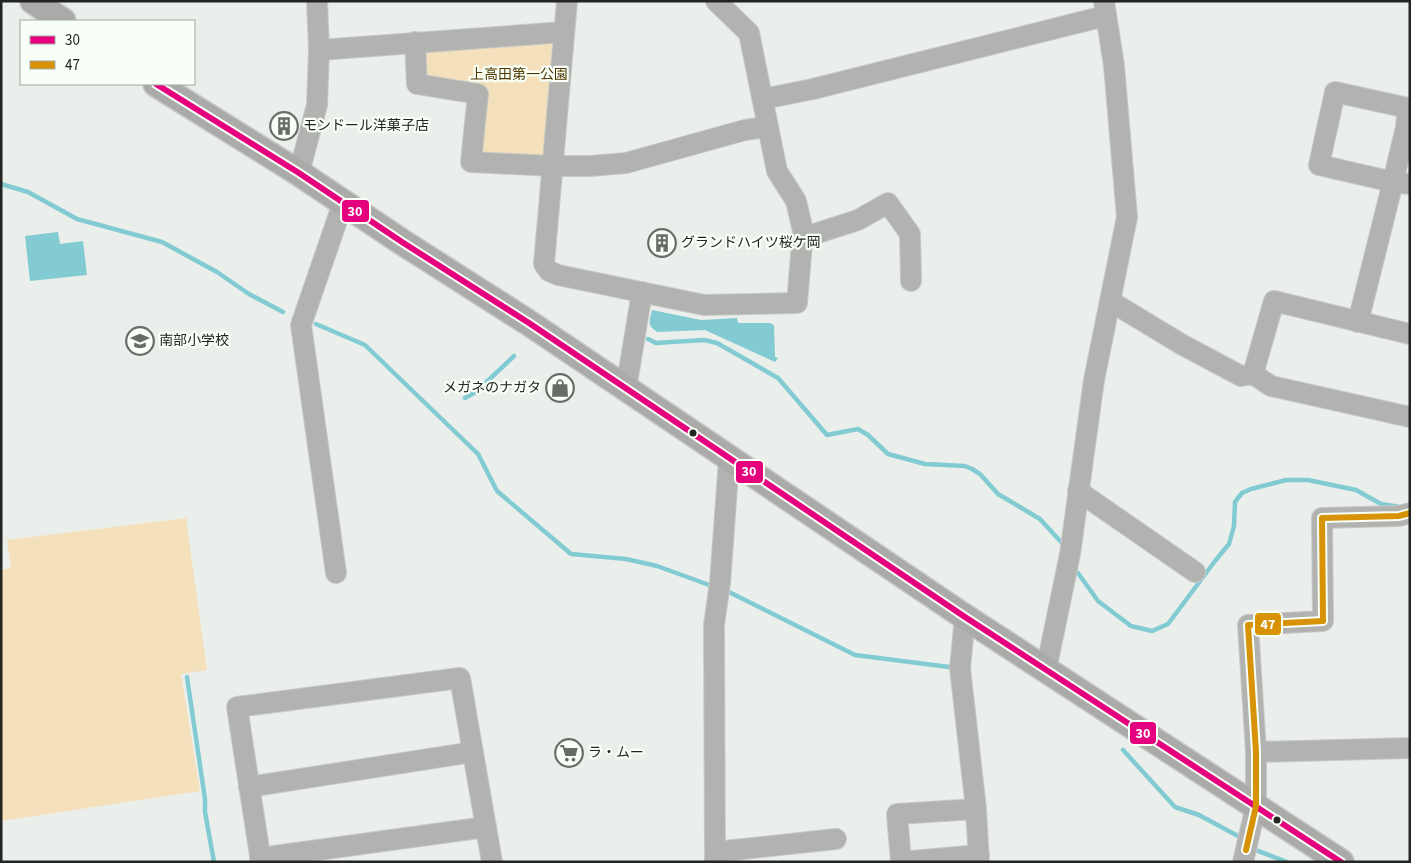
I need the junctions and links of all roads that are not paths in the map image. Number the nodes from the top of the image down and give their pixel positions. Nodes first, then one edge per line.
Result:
1 (317, 1) edge
2 (567, 1) edge
3 (716, 1) edge
4 (36, 2) edge
5 (1105, 9) edge
6 (62, 20) edge
7 (564, 32) junction
8 (415, 42) junction
9 (319, 50) junction
10 (158, 85) edge
11 (763, 99) junction
12 (767, 127) junction
13 (552, 166) junction
14 (299, 173) junction
15 (1401, 183) edge
16 (344, 203) junction
17 (802, 238) junction
18 (911, 281) dead end
19 (642, 292) junction
20 (1110, 301) junction
21 (1358, 322) junction
22 (1410, 334) edge
23 (1253, 374) junction
24 (626, 389) junction
25 (1410, 417) edge
26 (730, 460) junction
27 (1078, 491) junction
28 (1410, 513) edge
29 (1195, 572) dead end
30 (336, 573) dead end
31 (965, 617) junction
32 (1046, 670) junction
33 (1410, 748) edge
34 (473, 752) junction
35 (1256, 752) junction
36 (249, 787) junction
37 (1256, 806) junction
38 (976, 809) junction
39 (486, 827) junction
40 (836, 839) dead end
41 (715, 857) edge
42 (979, 858) edge
43 (260, 860) edge
44 (492, 862) edge
45 (901, 862) edge
46 (1243, 862) edge
47 (1341, 862) edge

1 - 9 street
2 - 7 street
3 - 11 street
4 - 6 main road
5 - 11 street
5 - 20 street
7 - 8 street
7 - 13 street
8 - 9 street
8 - 13 street
9 - 14 street
10 - 14 main road
11 - 12 street
12 - 13 street
12 - 17 street
13 - 19 street
14 - 16 main road
15 - 15 street
15 - 21 street
16 - 24 main road
16 - 30 street
17 - 18 street
17 - 19 street
19 - 24 street
20 - 23 street
20 - 27 street
21 - 22 street
21 - 23 street
23 - 25 street
24 - 26 main road
26 - 31 main road
26 - 41 street
27 - 29 street
27 - 32 street
28 - 35 street
31 - 32 main road
31 - 38 street
32 - 37 main road
33 - 35 street
34 - 36 street
34 - 36 street
34 - 39 street
35 - 37 street
36 - 43 street
37 - 46 street
37 - 47 main road
38 - 42 street
38 - 45 street
39 - 43 street
39 - 44 street
40 - 41 street
42 - 45 street

